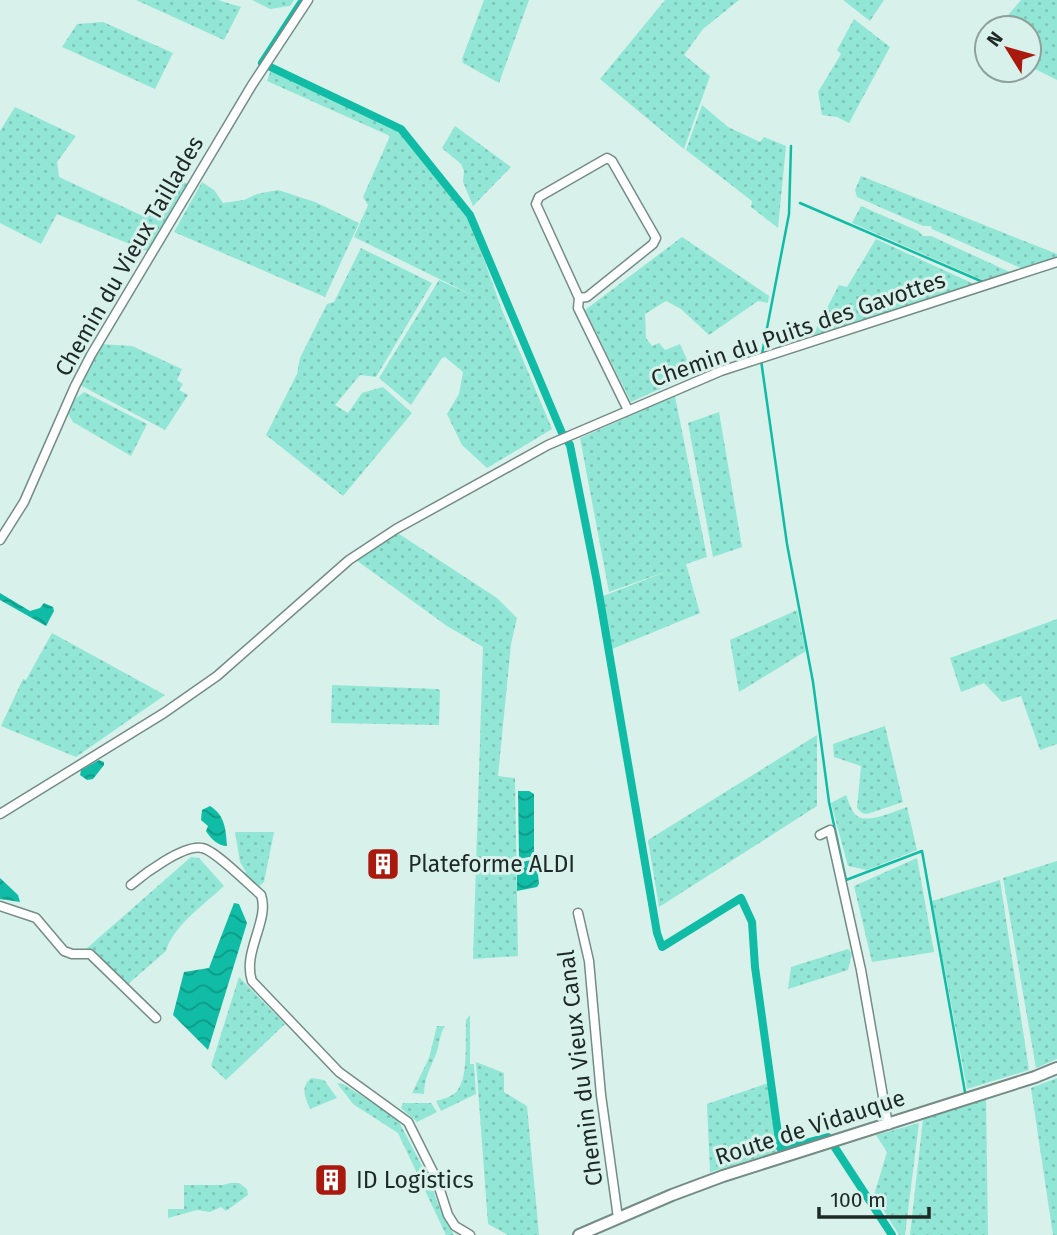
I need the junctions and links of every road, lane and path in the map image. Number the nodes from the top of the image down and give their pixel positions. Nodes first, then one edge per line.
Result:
1 (308, 0) edge
2 (1057, 262) edge
3 (579, 298) junction
4 (628, 410) junction
5 (0, 540) edge
6 (0, 814) edge
7 (820, 835) dead end
8 (131, 885) dead end
9 (0, 906) edge
10 (578, 913) dead end
11 (156, 1018) dead end
12 (1057, 1068) edge
13 (888, 1125) junction
14 (618, 1217) junction
15 (470, 1235) edge
16 (579, 1235) edge

1 - 5 street, Chemin du Vieux Taillades
2 - 4 street, Chemin du Puits des Gavottes
3 - 3 street
3 - 4 street
4 - 6 street, Chemin du Puits des Gavottes
7 - 13 street
8 - 15 street
9 - 11 street
10 - 14 street, Chemin du Vieux Canal
12 - 13 street, Route de Vidauque
13 - 14 street, Route de Vidauque
14 - 16 street, Route de Vidauque

